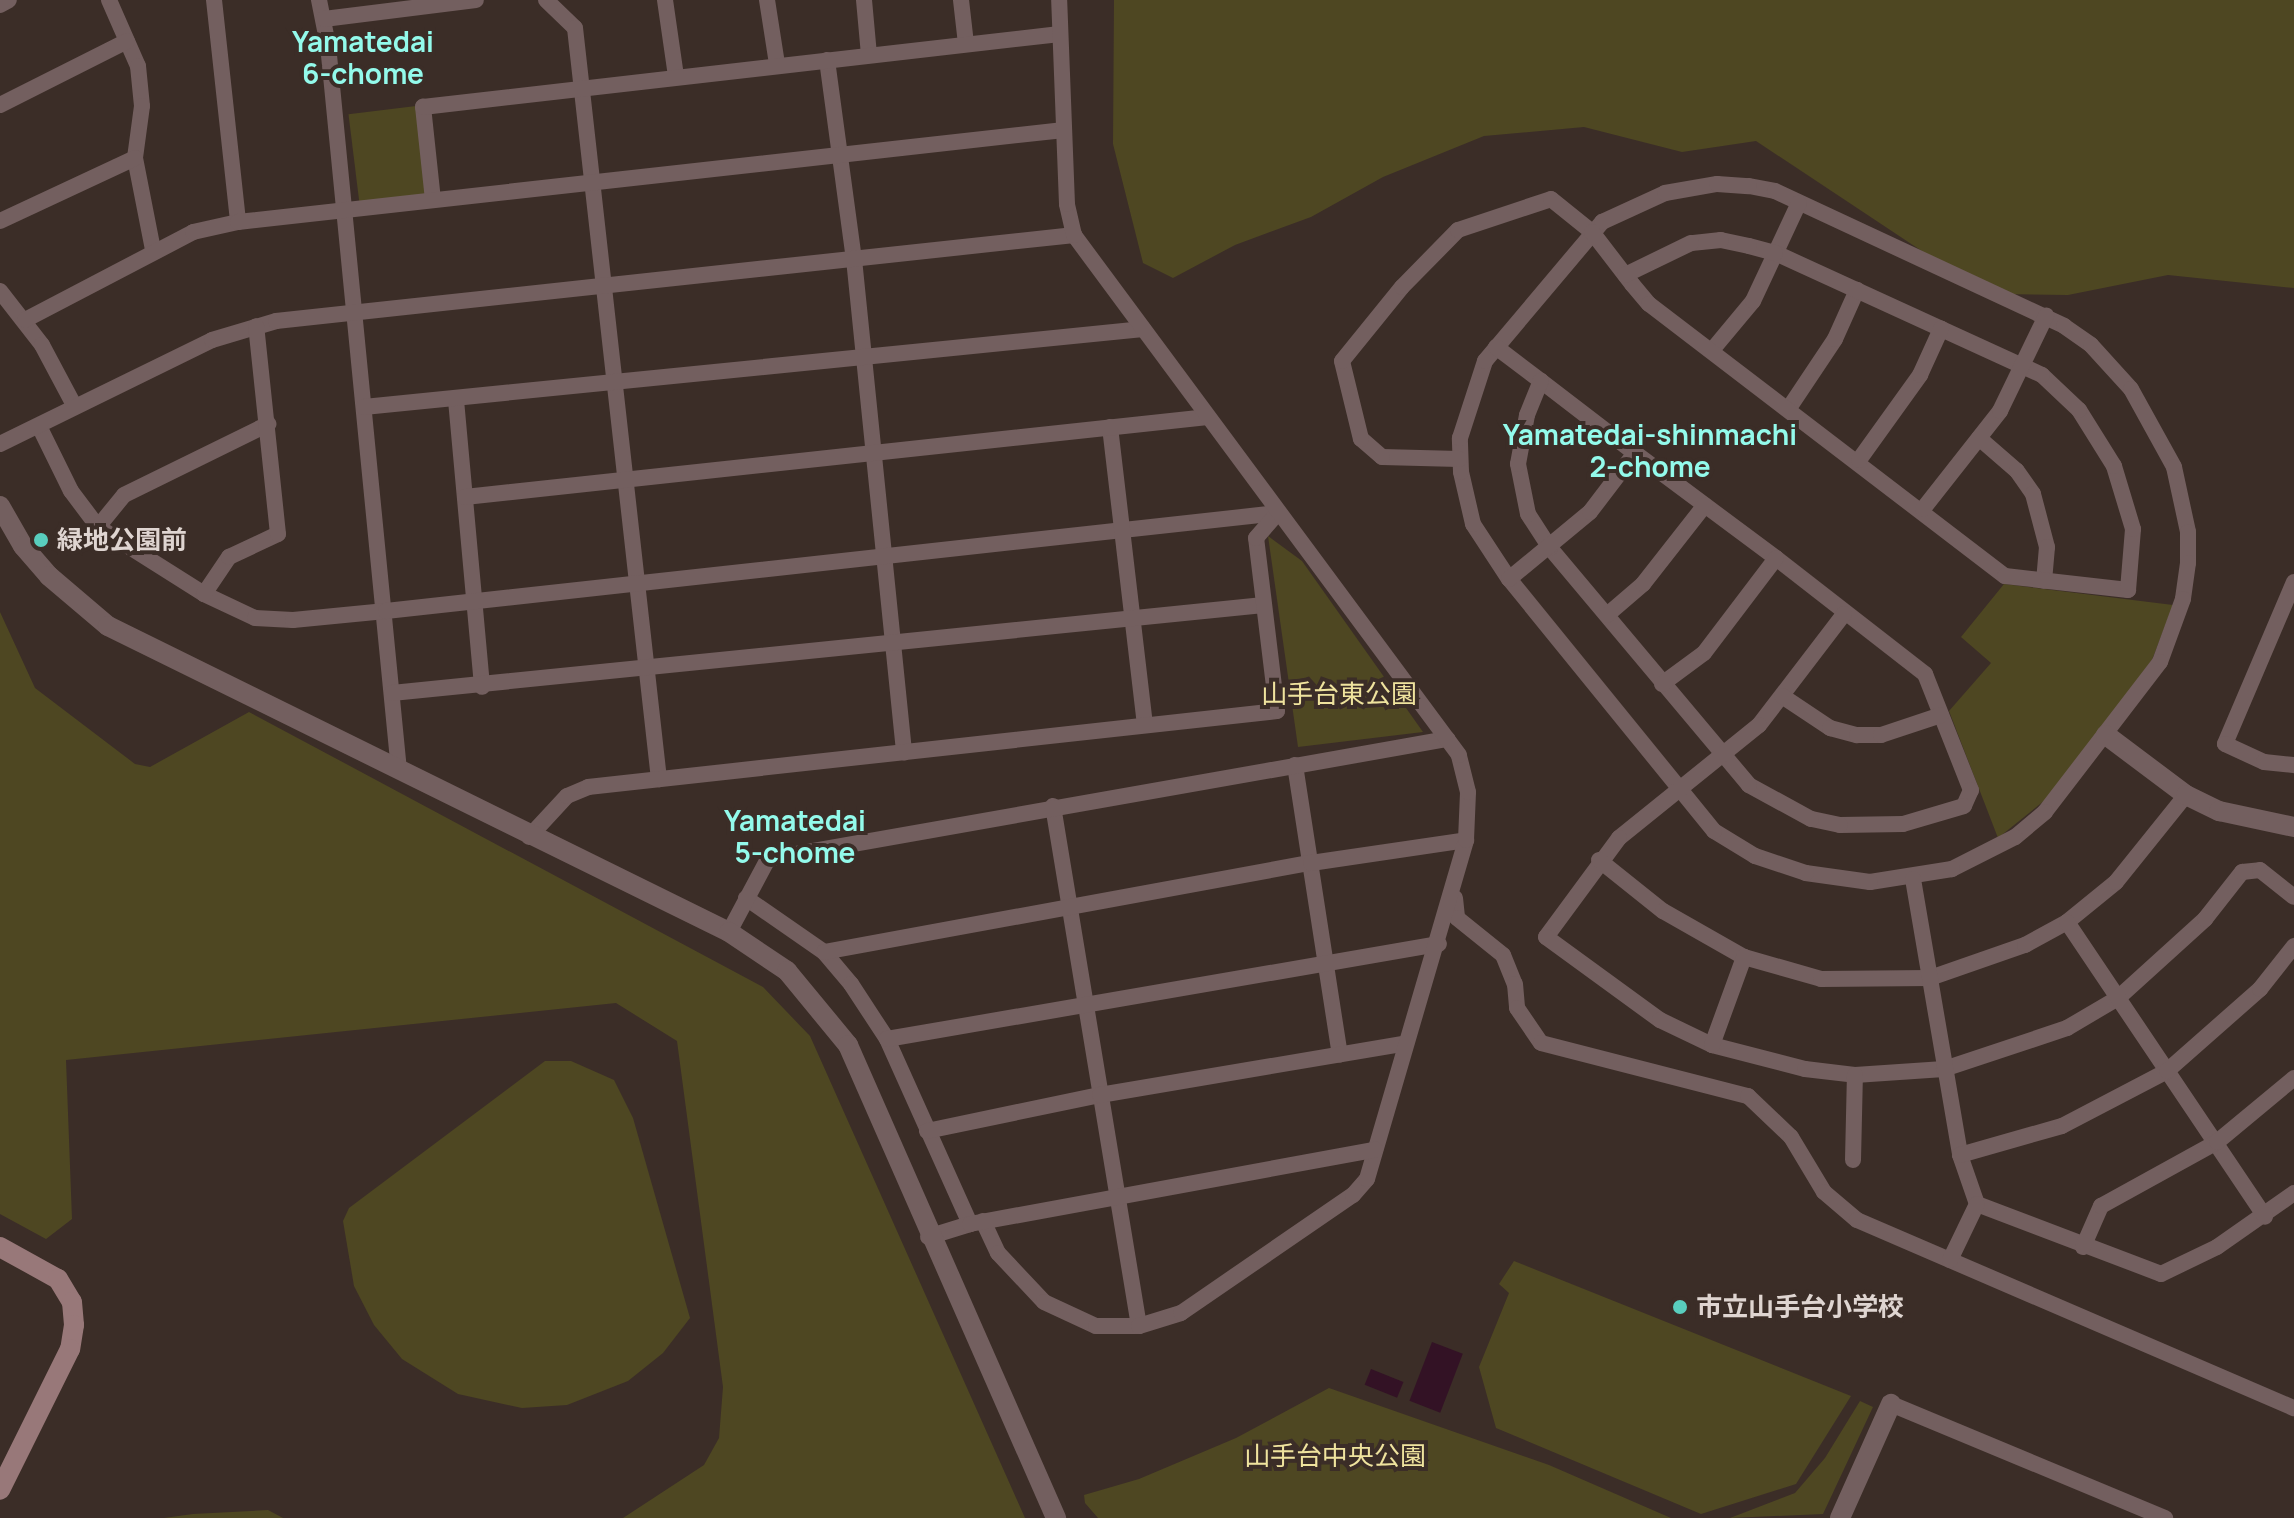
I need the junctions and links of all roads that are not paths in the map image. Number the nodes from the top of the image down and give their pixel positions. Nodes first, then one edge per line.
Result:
1 (9, 0) edge
2 (109, 0) edge
3 (214, 0) edge
4 (319, 0) edge
5 (476, 0) edge
6 (546, 0) edge
7 (665, 0) edge
8 (767, 0) edge
9 (864, 0) edge
10 (961, 0) edge
11 (1059, 0) edge
12 (420, 4) edge
13 (0, 5) edge
14 (324, 19) junction
15 (1060, 34) junction
16 (127, 41) junction
17 (966, 44) junction
18 (869, 55) junction
19 (827, 60) junction
20 (777, 64) junction
21 (676, 76) junction
22 (583, 87) junction
23 (0, 105) edge
24 (1064, 130) junction
25 (840, 154) junction
26 (135, 158) junction
27 (594, 183) junction
28 (433, 200) junction
29 (1799, 203) junction
30 (345, 209) junction
31 (0, 221) edge
32 (238, 222) junction
33 (1592, 232) junction
34 (1074, 235) junction
35 (153, 250) junction
36 (1775, 253) junction
37 (854, 259) junction
38 (1625, 275) junction
39 (603, 284) junction
40 (1857, 290) junction
41 (0, 291) edge
42 (353, 311) junction
43 (2046, 316) junction
44 (25, 320) junction
45 (256, 326) junction
46 (1143, 329) junction
47 (1941, 329) junction
48 (1496, 347) junction
49 (1713, 349) junction
50 (861, 356) junction
51 (2022, 365) junction
52 (1541, 381) junction
53 (617, 382) junction
54 (456, 400) junction
55 (75, 407) junction
56 (364, 407) junction
57 (1789, 408) junction
58 (1208, 417) junction
59 (268, 424) junction
60 (39, 426) junction
61 (1110, 427) junction
62 (1979, 438) junction
63 (0, 444) edge
64 (871, 449) junction
65 (1635, 453) junction
66 (1459, 459) junction
67 (1859, 460) junction
68 (628, 476) junction
69 (465, 497) junction
70 (1705, 505) junction
71 (0, 506) edge
72 (1923, 509) junction
73 (1278, 513) junction
74 (98, 527) junction
75 (1123, 528) junction
76 (1550, 548) junction
77 (1776, 558) junction
78 (882, 559) junction
79 (1509, 579) junction
80 (2044, 581) junction
81 (2294, 582) edge
82 (640, 584) junction
83 (204, 594) junction
84 (474, 602) junction
85 (1264, 605) junction
86 (386, 611) junction
87 (1844, 614) junction
88 (1607, 615) junction
89 (1133, 619) junction
90 (892, 644) junction
91 (649, 671) junction
92 (1662, 684) junction
93 (482, 687) junction
94 (392, 693) junction
95 (1782, 696) junction
96 (1941, 715) junction
97 (1145, 724) junction
98 (2106, 735) junction
99 (1447, 739) junction
100 (904, 752) junction
101 (1722, 755) junction
102 (1295, 765) junction
103 (2294, 765) edge
104 (399, 770) junction
105 (659, 779) junction
106 (1679, 792) junction
107 (2186, 795) junction
108 (1053, 806) junction
109 (2294, 827) edge
110 (529, 837) junction
111 (1466, 840) junction
112 (1599, 860) junction
113 (1311, 863) junction
114 (1913, 879) junction
115 (1455, 890) junction
116 (2294, 897) edge
117 (746, 898) junction
118 (1069, 909) junction
119 (2067, 922) junction
120 (729, 932) junction
121 (1439, 944) junction
122 (2294, 946) edge
123 (824, 952) junction
124 (1744, 957) junction
125 (1327, 963) junction
126 (1930, 978) junction
127 (2118, 998) junction
128 (1084, 1003) junction
129 (887, 1039) junction
130 (1406, 1043) junction
131 (1712, 1045) junction
132 (1340, 1055) junction
133 (1944, 1069) junction
134 (2167, 1071) junction
135 (1855, 1075) junction
136 (2294, 1078) edge
137 (1100, 1095) junction
138 (927, 1131) junction
139 (2217, 1142) junction
140 (1375, 1150) junction
141 (1960, 1155) junction
142 (1853, 1160) dead end
143 (2294, 1193) edge
144 (1118, 1195) junction
145 (1977, 1204) junction
146 (2265, 1217) junction
147 (976, 1222) junction
148 (928, 1237) junction
149 (0, 1247) edge
150 (2083, 1247) junction
151 (1950, 1260) junction
152 (1139, 1326) junction
153 (1891, 1404) joint
154 (2294, 1408) edge
155 (1040, 1481) junction
156 (0, 1490) edge
157 (1056, 1518) edge
158 (1071, 1518) edge
159 (1840, 1518) edge
160 (2165, 1518) edge

1 - 13 street
2 - 16 street
3 - 32 street
4 - 14 street
5 - 12 street
6 - 22 street
7 - 21 street
8 - 20 street
9 - 18 street
10 - 17 street
11 - 15 street
12 - 14 street
14 - 30 street
15 - 17 street
15 - 24 street
16 - 23 street
16 - 26 street
17 - 18 street
18 - 19 street
19 - 20 street
19 - 25 street
20 - 21 street
21 - 22 street
22 - 27 street
22 - 28 street
24 - 25 street
24 - 34 street
25 - 27 street
25 - 37 street
26 - 31 street
26 - 35 street
27 - 28 street
27 - 39 street
28 - 30 street
29 - 33 street
29 - 36 street
29 - 43 street
30 - 32 street
30 - 42 street
32 - 35 street
33 - 38 street
33 - 48 street
33 - 66 street
34 - 37 street
34 - 46 street
35 - 44 street
36 - 38 street
36 - 40 street
36 - 49 street
37 - 39 street
37 - 50 street
38 - 49 street
39 - 42 street
39 - 53 street
40 - 47 street
40 - 57 street
41 - 44 street
42 - 45 street
42 - 56 street
43 - 51 street
43 - 98 street
44 - 55 street
45 - 55 street
45 - 59 street
46 - 50 street
46 - 58 street
47 - 51 street
47 - 67 street
48 - 52 street
48 - 66 street
49 - 57 street
50 - 53 street
50 - 64 street
51 - 62 street
51 - 80 street
52 - 65 street
52 - 76 street
53 - 54 street
53 - 68 street
54 - 56 street
54 - 69 street
55 - 60 street
56 - 86 street
57 - 67 street
58 - 61 street
58 - 73 street
59 - 74 street
59 - 83 street
60 - 63 street
60 - 74 street
61 - 64 street
61 - 75 street
62 - 72 street
62 - 80 street
64 - 68 street
64 - 78 street
65 - 70 street
65 - 76 street
66 - 79 street
67 - 72 street
68 - 69 street
68 - 82 street
69 - 84 street
70 - 77 street
70 - 88 street
71 - 104 street
72 - 80 street
73 - 75 street
73 - 85 street
73 - 99 street
74 - 83 street
75 - 78 street
75 - 89 street
76 - 79 street
76 - 88 street
77 - 87 street
77 - 92 street
78 - 82 street
78 - 90 street
79 - 106 street
81 - 103 street
82 - 84 street
82 - 91 street
83 - 86 street
84 - 86 street
84 - 93 street
85 - 89 street
85 - 97 street
86 - 94 street
87 - 95 street
87 - 96 street
88 - 92 street
89 - 90 street
89 - 97 street
90 - 91 street
90 - 100 street
91 - 93 street
91 - 105 street
92 - 101 street
93 - 94 street
94 - 104 street
95 - 96 street
95 - 101 street
96 - 101 street
97 - 100 street
98 - 107 street
98 - 114 street
99 - 102 street
99 - 111 street
100 - 105 street
101 - 106 street
102 - 108 street
102 - 113 street
104 - 110 street
105 - 110 street
106 - 112 street
106 - 114 street
107 - 109 street
107 - 119 street
108 - 117 street
108 - 118 street
110 - 120 street
111 - 113 street
111 - 115 street
112 - 124 street
112 - 131 street
113 - 118 street
113 - 125 street
114 - 126 street
115 - 121 street
115 - 151 street
116 - 127 street
117 - 120 street
117 - 123 street
118 - 123 street
118 - 128 street
119 - 126 street
119 - 127 street
120 - 148 street
121 - 125 street
121 - 130 street
122 - 134 street
123 - 129 street
124 - 126 street
124 - 131 street
125 - 128 street
125 - 132 street
126 - 133 street
127 - 133 street
127 - 134 street
128 - 129 street
128 - 137 street
129 - 138 street
130 - 132 street
130 - 140 street
131 - 135 street
132 - 137 street
133 - 135 street
133 - 141 street
134 - 139 street
134 - 141 street
135 - 142 street
136 - 139 street
137 - 138 street
137 - 144 street
138 - 147 street
139 - 146 street
139 - 150 street
140 - 144 street
140 - 152 street
141 - 145 street
143 - 146 street
144 - 147 street
144 - 152 street
145 - 150 street
145 - 151 street
146 - 150 street
147 - 148 street
147 - 152 street
148 - 155 street
149 - 156 main road
151 - 154 street
153 - 159 street
153 - 160 street
155 - 157 street
155 - 158 street

